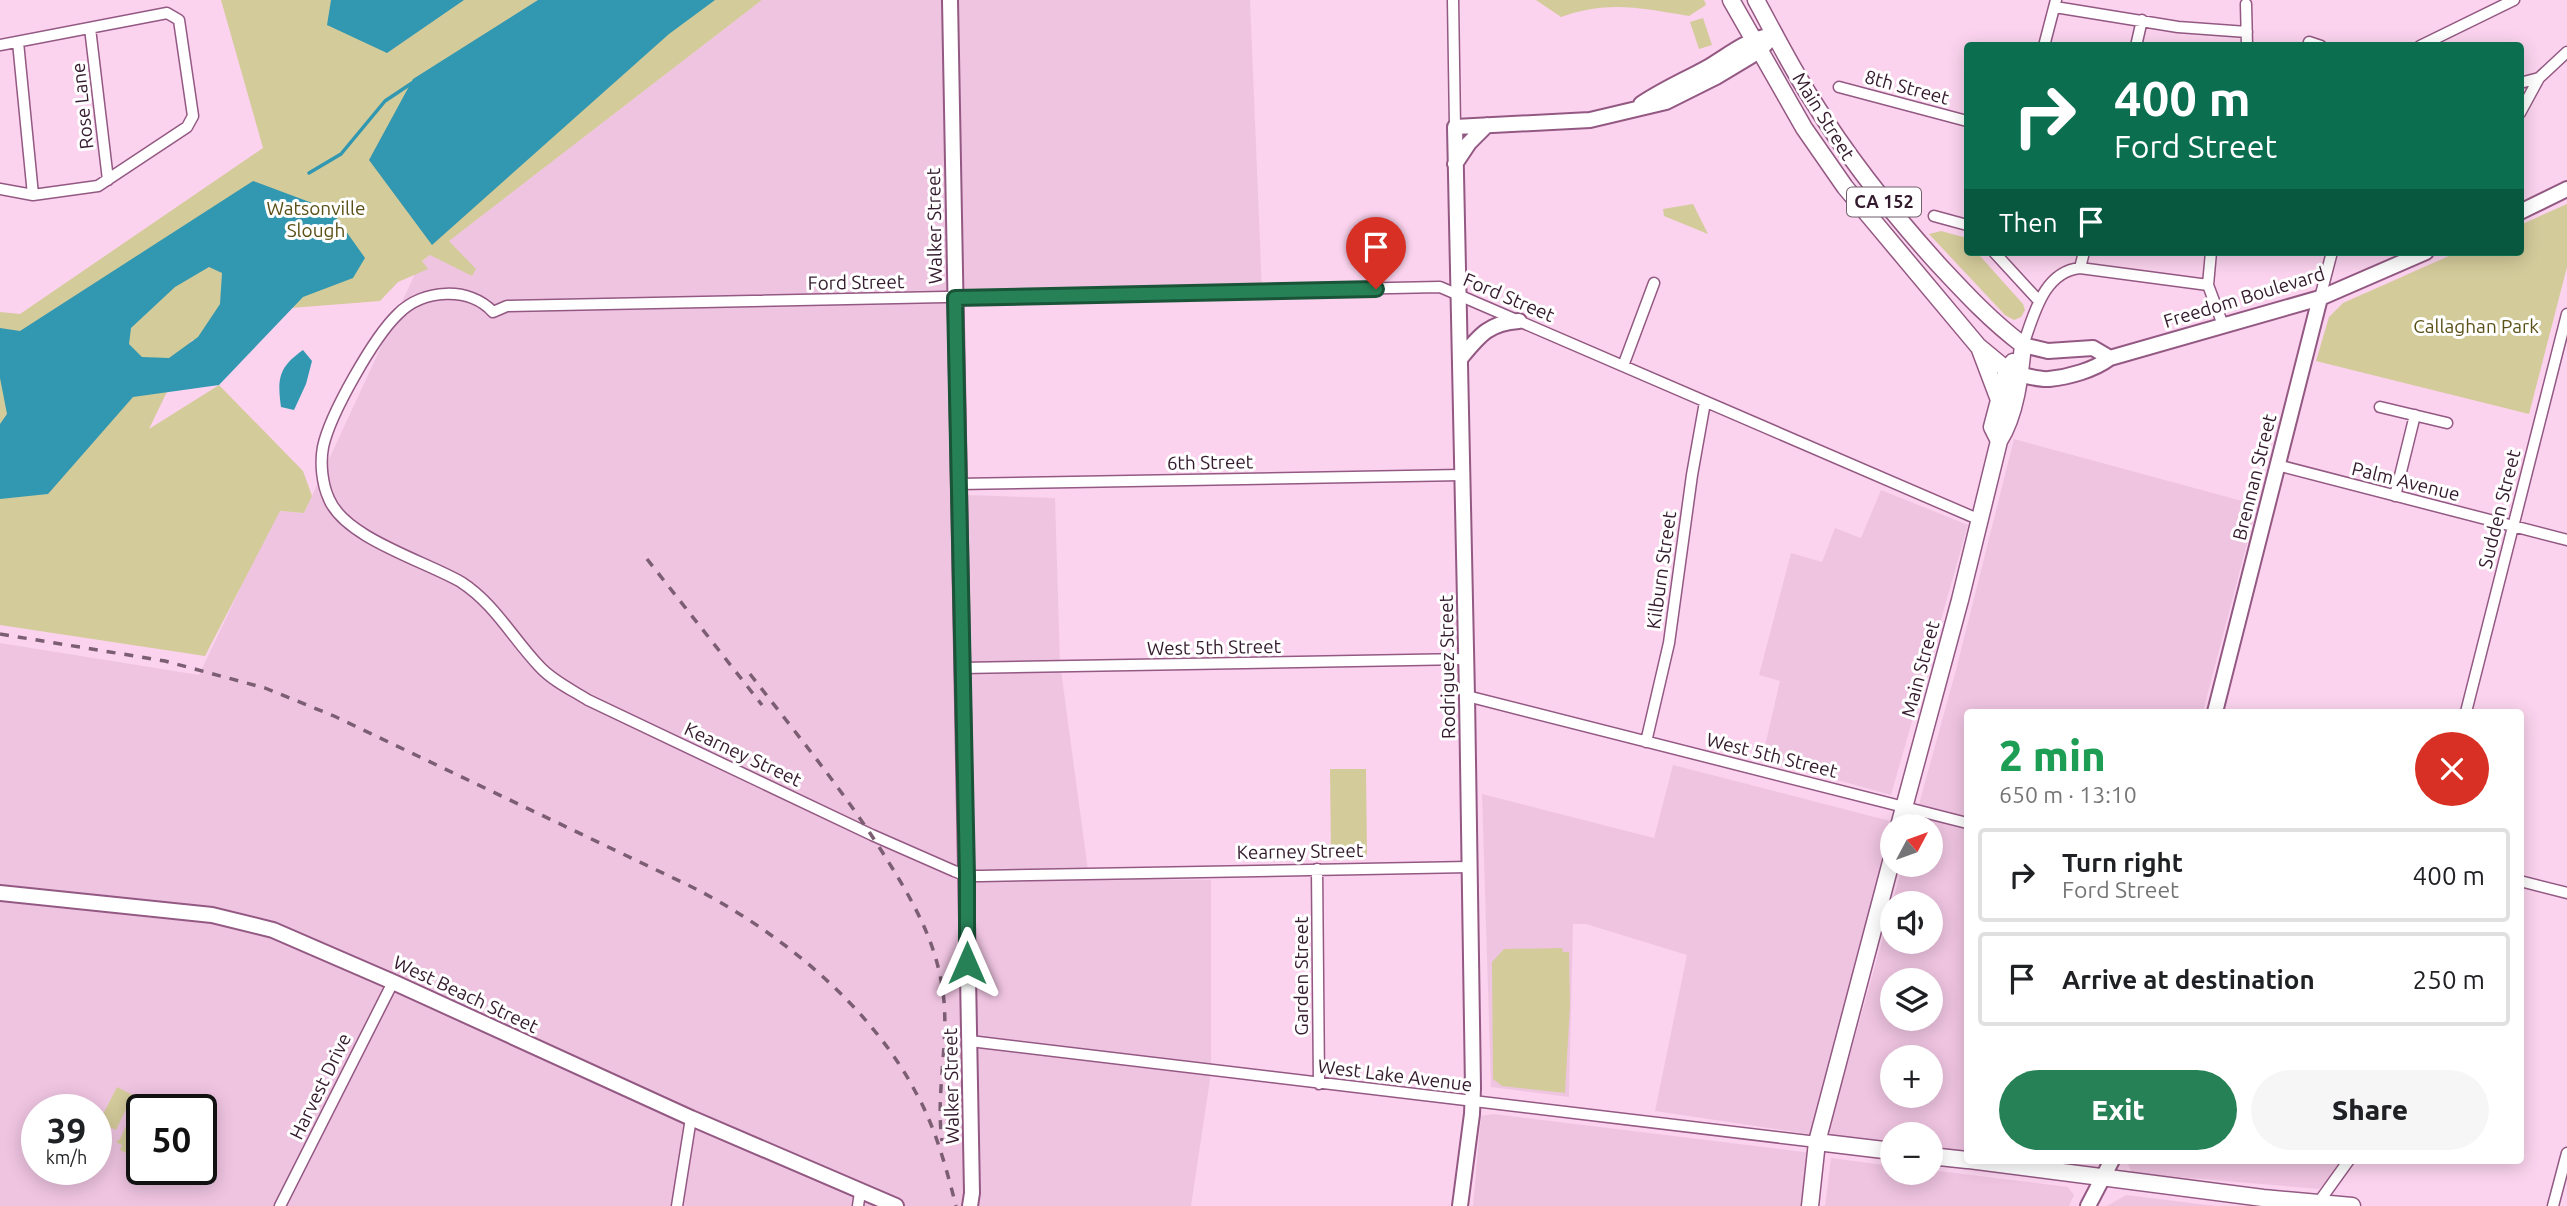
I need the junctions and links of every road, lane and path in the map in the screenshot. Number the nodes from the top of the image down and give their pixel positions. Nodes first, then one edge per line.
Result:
1 (950, 0) edge
2 (1453, 0) edge
3 (1731, 0) edge
4 (1756, 0) edge
5 (2514, 0) edge
6 (2055, 3) edge
7 (2246, 4) dead end
8 (2142, 20) junction
9 (90, 28) junction
10 (2247, 32) junction
11 (1775, 34) junction
12 (18, 42) junction
13 (2045, 42) edge
14 (2137, 42) edge
15 (2247, 42) edge
16 (2428, 42) edge
17 (0, 45) edge
18 (1756, 45) junction
19 (2567, 52) edge
20 (2539, 78) junction
21 (2524, 82) edge
22 (1839, 87) dead end
23 (2524, 106) edge
24 (1964, 120) edge
25 (1488, 125) junction
26 (1455, 127) junction
27 (1455, 165) junction
28 (108, 180) junction
29 (0, 189) edge
30 (2567, 189) edge
31 (33, 195) junction
32 (2524, 210) edge
33 (1934, 216) dead end
34 (1964, 224) edge
35 (1998, 256) edge
36 (2083, 256) edge
37 (2211, 256) edge
38 (2331, 256) edge
39 (2417, 256) edge
40 (2080, 268) junction
41 (1654, 283) dead end
42 (2208, 285) junction
43 (447, 294) joint
44 (1458, 294) junction
45 (955, 298) junction
46 (2320, 298) junction
47 (2039, 301) junction
48 (2567, 314) edge
49 (1519, 321) junction
50 (2223, 325) junction
51 (2565, 327) edge
52 (2023, 345) junction
53 (1978, 346) junction
54 (2110, 358) junction
55 (1460, 359) junction
56 (1623, 366) junction
57 (2013, 372) junction
58 (1999, 400) junction
59 (1704, 402) junction
60 (2380, 407) dead end
61 (2415, 415) junction
62 (2446, 423) dead end
63 (1999, 441) junction
64 (2277, 465) junction
65 (1462, 475) junction
66 (958, 484) junction
67 (2395, 496) junction
68 (1980, 520) junction
69 (2513, 526) junction
70 (2567, 540) edge
71 (1465, 659) junction
72 (962, 668) junction
73 (1467, 696) junction
74 (2216, 709) edge
75 (2467, 709) edge
76 (1646, 742) junction
77 (1904, 807) junction
78 (1902, 814) edge
79 (1964, 822) edge
80 (1469, 867) junction
81 (1317, 869) junction
82 (967, 876) junction
83 (1887, 877) edge
84 (2524, 882) edge
85 (2567, 892) edge
86 (0, 893) edge
87 (393, 982) junction
88 (970, 1041) junction
89 (1319, 1084) junction
90 (1473, 1101) junction
91 (691, 1118) junction
92 (1817, 1142) junction
93 (1880, 1150) edge
94 (2567, 1153) edge
95 (1943, 1157) edge
96 (1964, 1160) edge
97 (2000, 1164) edge
98 (2110, 1164) edge
99 (2346, 1164) edge
100 (2104, 1177) junction
101 (859, 1199) edge
102 (2317, 1204) edge
103 (280, 1206) edge
104 (677, 1206) edge
105 (896, 1206) edge
106 (970, 1206) edge
107 (1460, 1206) edge
108 (1810, 1206) edge
109 (2088, 1206) edge
110 (2352, 1206) edge
111 (2553, 1206) edge

1 - 45 main road, Walker Street
2 - 26 street, Rodriguez Street
3 - 18 main road, Main Street / CA 152
4 - 11 main road, Main Street / CA 152
5 - 16 street
6 - 8 street
6 - 13 street
7 - 10 street
8 - 10 street
8 - 14 street
9 - 12 street
9 - 28 street, Rose Lane
9 - 28 street
10 - 15 street
11 - 18 main road
11 - 52 main road, Main Street / CA 152
12 - 17 street
12 - 31 street
18 - 25 main road
18 - 53 main road, Main Street / CA 152
19 - 20 street
20 - 21 street
20 - 23 street
22 - 24 street, 8th Street
25 - 26 main road
25 - 27 main road
26 - 27 main road, Rodriguez Street
27 - 44 main road, Rodriguez Street
28 - 31 street
29 - 31 street
30 - 32 main road
33 - 34 street
35 - 47 street
36 - 40 street
37 - 42 street
38 - 46 street, Brennan Street
39 - 46 main road, Freedom Boulevard
40 - 42 street
40 - 47 street
41 - 56 street
42 - 50 street
43 - 45 street, Ford Street
43 - 82 street, Kearney Street
44 - 45 street, Ford Street
44 - 49 street, Ford Street
44 - 55 main road, Rodriguez Street
45 - 66 main road, Walker Street
46 - 50 main road, Freedom Boulevard
46 - 64 main road, Brennan Street
47 - 52 street
48 - 51 street, Sudden Street
49 - 55 main road
49 - 56 street, Ford Street
50 - 54 main road, Freedom Boulevard
51 - 69 street, Sudden Street
52 - 54 main road
52 - 57 main road, Main Street
53 - 57 main road, Main Street / CA 152
53 - 58 main road
54 - 57 main road, Freedom Boulevard
55 - 65 main road, Rodriguez Street
56 - 59 street, Ford Street
57 - 58 main road, Main Street
57 - 63 main road, Main Street
58 - 63 main road, Main Street
59 - 68 street, Ford Street
59 - 76 street, Kilburn Street
60 - 61 street
61 - 62 street
61 - 67 street
63 - 68 main road, Main Street
64 - 67 street, Palm Avenue
64 - 74 main road, Brennan Street
65 - 66 street, 6th Street
65 - 71 main road, Rodriguez Street
66 - 72 main road, Walker Street
67 - 69 street, Palm Avenue
68 - 77 main road, Main Street
69 - 70 street, Palm Avenue
69 - 75 street, Sudden Street
71 - 72 street, West 5th Street
71 - 73 main road, Rodriguez Street
72 - 82 main road, Walker Street
73 - 76 street, West 5th Street
73 - 80 main road, Rodriguez Street
76 - 77 street, West 5th Street
77 - 78 main road, Main Street
77 - 79 street, West 5th Street
80 - 81 street, Kearney Street
80 - 90 main road, Rodriguez Street
81 - 82 street, Kearney Street
81 - 89 street, Garden Street
82 - 88 main road, Walker Street
83 - 92 main road
84 - 85 street
86 - 87 main road, West Beach Street
87 - 91 main road, West Beach Street
87 - 103 street, Harvest Drive
88 - 89 street, West Lake Avenue
88 - 106 main road, Walker Street
89 - 90 street, West Lake Avenue
90 - 92 street, West Lake Avenue
90 - 107 main road, Rodriguez Street
91 - 101 main road, West Beach Street
91 - 104 street
92 - 93 main road
92 - 108 main road
94 - 111 street
95 - 96 main road
97 - 100 main road
98 - 100 main road
99 - 102 street
100 - 102 main road
100 - 109 main road
101 - 105 main road, West Beach Street
102 - 110 main road

